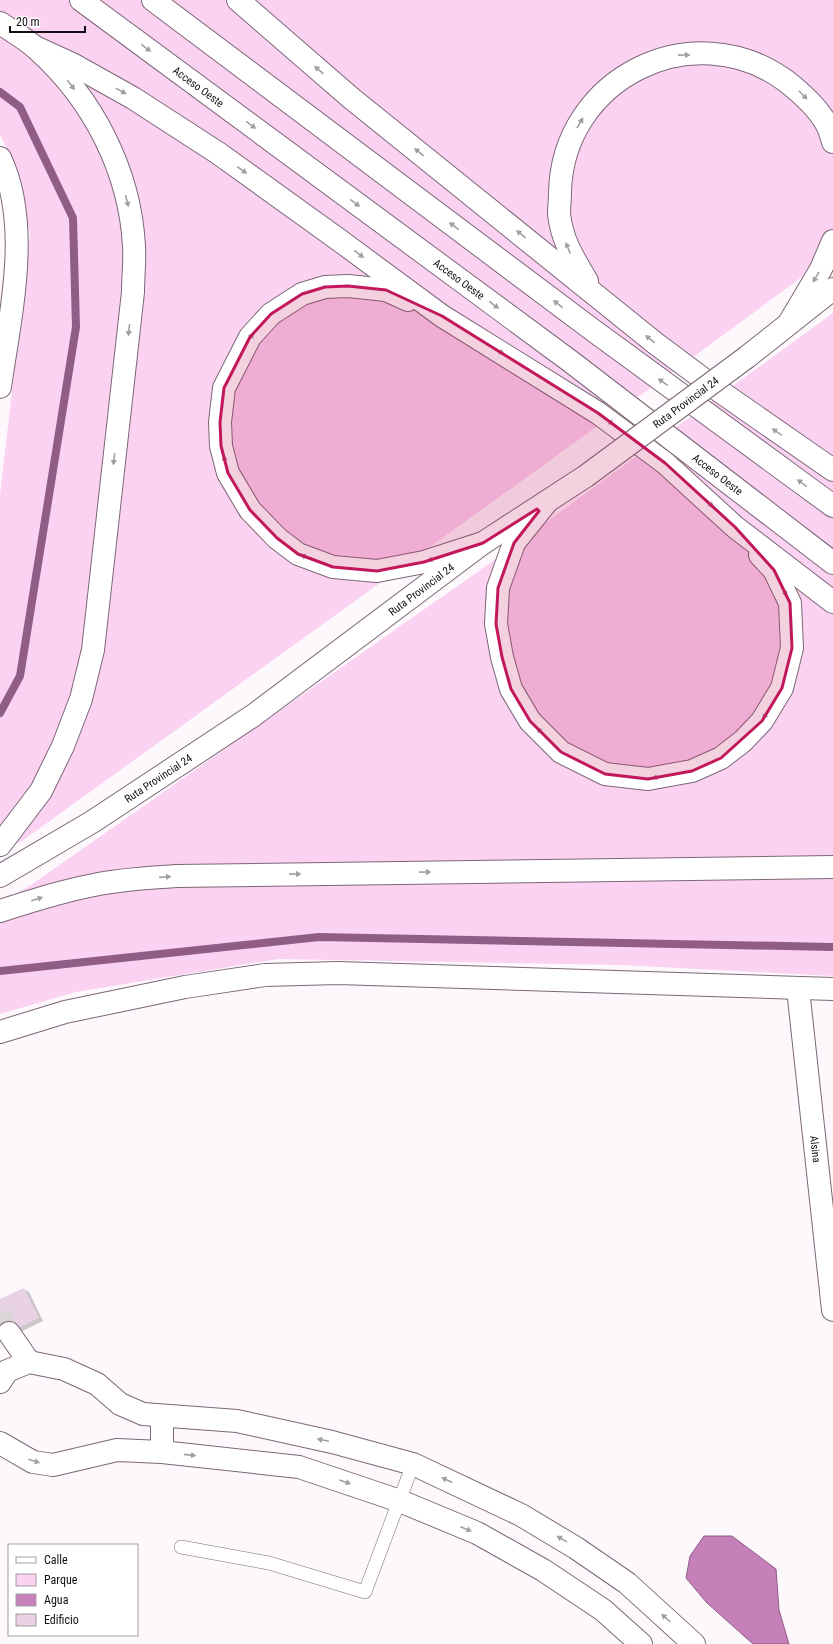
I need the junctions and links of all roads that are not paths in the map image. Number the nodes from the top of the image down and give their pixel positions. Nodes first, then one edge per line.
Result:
1 (81, 0) edge
2 (153, 0) edge
3 (238, 0) edge
4 (0, 22) edge
5 (37, 48) junction
6 (833, 142) edge
7 (0, 158) edge
8 (833, 241) edge
9 (833, 289) edge
10 (595, 294) junction
11 (442, 316) junction
12 (789, 323) junction
13 (0, 387) edge
14 (833, 470) edge
15 (546, 502) junction
16 (833, 506) edge
17 (735, 527) junction
18 (484, 544) junction
19 (833, 562) edge
20 (833, 602) edge
21 (0, 845) edge
22 (833, 867) edge
23 (0, 876) edge
24 (0, 910) edge
25 (798, 989) junction
26 (833, 989) edge
27 (0, 1032) edge
28 (833, 1310) edge
29 (10, 1333) tunnel mouth
30 (29, 1362) junction
31 (0, 1382) edge
32 (162, 1416) junction
33 (0, 1443) edge
34 (162, 1452) junction
35 (413, 1464) junction
36 (400, 1501) junction
37 (181, 1547) dead end
38 (641, 1644) edge
39 (694, 1644) edge

1 -> 19 main road, Acceso Oeste
16 -> 2 main road
10 -> 3 main road
4 - 5 main road
5 -> 11 main road
5 -> 21 main road
10 -> 6 main road
7 - 13 main road
8 -> 12 main road
9 - 12 main road, Ruta Provincial 24
14 -> 10 main road
11 -> 17 main road
18 -> 11 main road
12 - 15 main road, Ruta Provincial 24, bridge
17 -> 15 main road
15 - 18 main road, Ruta Provincial 24
17 - 20 main road
18 - 23 main road, Ruta Provincial 24
24 -> 22 main road
25 - 26 main road
25 - 27 main road
25 - 28 main road, Alsina
29 - 30 main road
30 - 31 main road
30 - 32 main road
32 - 34 main road
35 -> 32 main road
33 -> 34 main road
34 -> 36 main road
35 - 36 lane
39 -> 35 main road
36 - 37 lane
36 -> 38 main road

